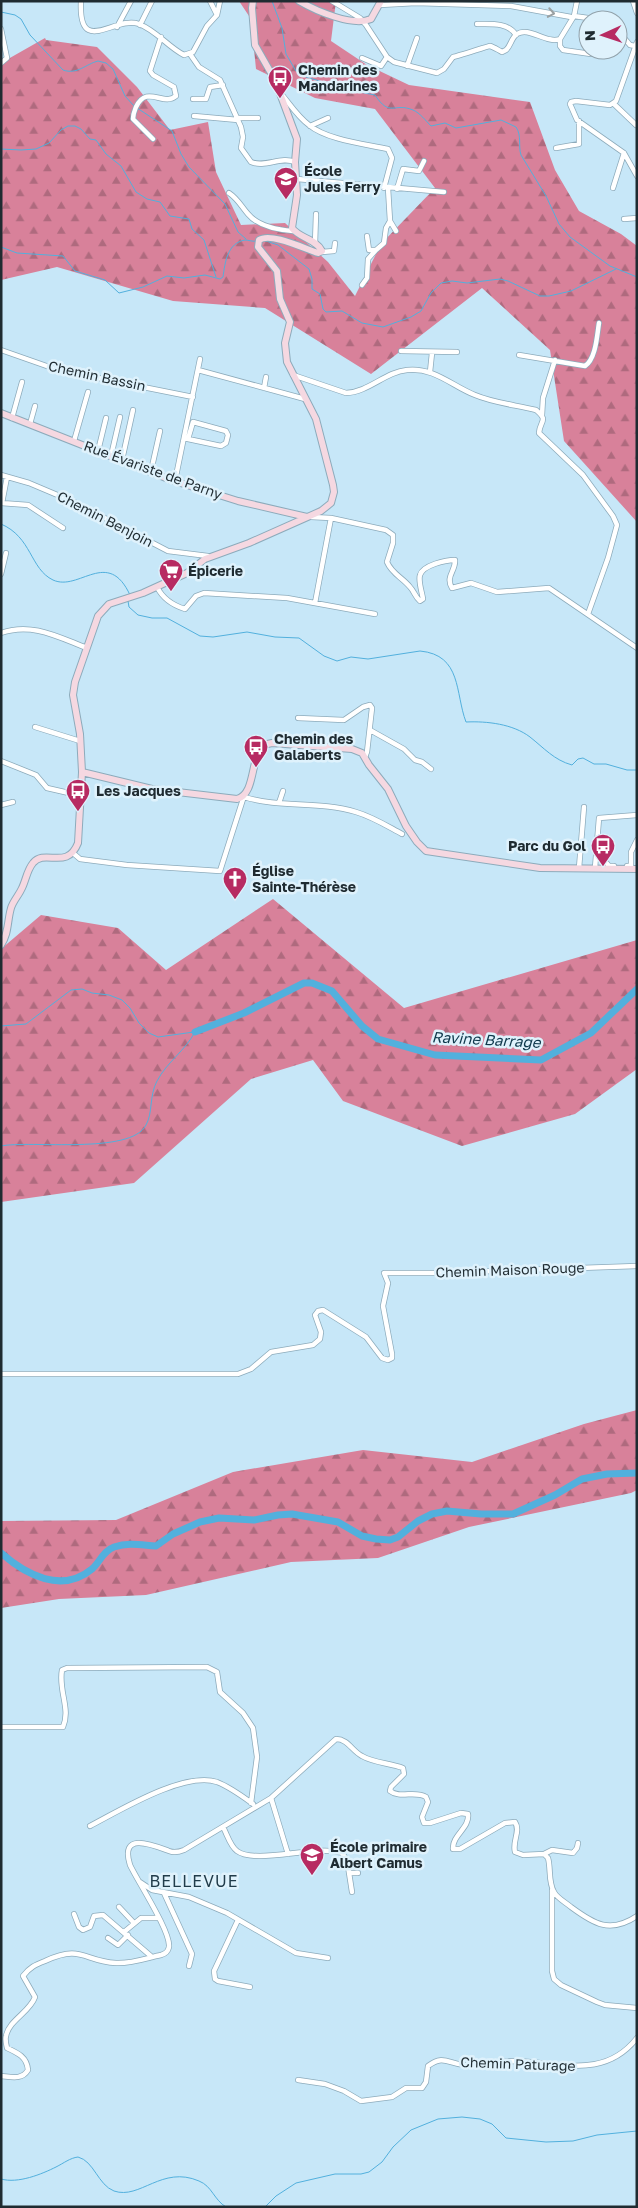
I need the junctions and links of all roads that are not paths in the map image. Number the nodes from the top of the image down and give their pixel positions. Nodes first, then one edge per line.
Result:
1 (81, 1) edge
2 (131, 1) edge
3 (152, 1) edge
4 (210, 1) edge
5 (220, 1) edge
6 (253, 1) edge
7 (299, 1) edge
8 (332, 1) edge
9 (577, 1) edge
10 (633, 1) edge
11 (381, 3) edge
12 (637, 12) edge
13 (217, 15) junction
14 (572, 16) junction
15 (578, 17) edge
16 (364, 22) junction
17 (477, 24) dead end
18 (140, 25) junction
19 (117, 27) junction
20 (1, 29) edge
21 (516, 35) junction
22 (161, 37) junction
23 (417, 38) dead end
24 (560, 39) junction
25 (636, 44) edge
26 (578, 52) edge
27 (190, 54) junction
28 (387, 57) junction
29 (362, 58) dead end
30 (631, 59) junction
31 (1, 63) edge
32 (637, 64) edge
33 (407, 66) junction
34 (223, 85) junction
35 (280, 93) junction
36 (193, 100) dead end
37 (614, 104) junction
38 (194, 116) dead end
39 (258, 118) dead end
40 (328, 118) dead end
41 (237, 119) junction
42 (579, 121) junction
43 (636, 125) edge
44 (310, 126) junction
45 (153, 140) dead end
46 (556, 148) dead end
47 (624, 153) junction
48 (424, 161) dead end
49 (295, 162) junction
50 (637, 176) edge
51 (297, 179) junction
52 (386, 188) junction
53 (613, 188) dead end
54 (397, 189) junction
55 (444, 192) dead end
56 (229, 193) dead end
57 (316, 214) dead end
58 (637, 218) edge
59 (624, 219) dead end
60 (390, 221) junction
61 (293, 231) junction
62 (396, 231) dead end
63 (367, 236) dead end
64 (335, 243) dead end
65 (315, 244) junction
66 (376, 250) junction
67 (322, 252) junction
68 (362, 286) dead end
69 (599, 322) dead end
70 (1, 350) edge
71 (401, 351) dead end
72 (457, 352) dead end
73 (432, 353) junction
74 (519, 355) dead end
75 (200, 359) dead end
76 (555, 360) junction
77 (198, 370) junction
78 (430, 372) junction
79 (292, 375) junction
80 (266, 377) dead end
81 (22, 382) dead end
82 (264, 388) junction
83 (88, 392) dead end
84 (193, 397) junction
85 (306, 399) junction
86 (34, 406) dead end
87 (133, 410) dead end
88 (1, 413) edge
89 (542, 415) junction
90 (120, 417) dead end
91 (12, 418) junction
92 (106, 418) dead end
93 (30, 424) junction
94 (160, 431) dead end
95 (186, 439) junction
96 (74, 441) junction
97 (98, 451) junction
98 (111, 456) junction
99 (122, 460) junction
100 (150, 471) junction
101 (1, 476) edge
102 (8, 477) junction
103 (175, 481) junction
104 (2, 503) edge
105 (307, 518) junction
106 (331, 518) junction
107 (63, 528) dead end
108 (6, 553) dead end
109 (209, 557) junction
110 (1, 574) edge
111 (157, 587) junction
112 (315, 603) junction
113 (375, 614) dead end
114 (588, 614) junction
115 (1, 633) edge
116 (87, 648) junction
117 (637, 648) edge
118 (298, 718) dead end
119 (35, 727) dead end
120 (370, 730) junction
121 (80, 741) junction
122 (365, 757) junction
123 (1, 761) edge
124 (431, 769) dead end
125 (82, 772) junction
126 (282, 791) dead end
127 (82, 796) junction
128 (244, 797) junction
129 (13, 802) dead end
130 (279, 803) junction
131 (1, 805) edge
132 (584, 807) dead end
133 (637, 815) edge
134 (402, 834) dead end
135 (637, 840) edge
136 (73, 853) junction
137 (596, 859) junction
138 (578, 868) junction
139 (595, 868) junction
140 (637, 869) edge
141 (5, 929) edge
142 (1, 945) edge
143 (637, 1266) edge
144 (1, 1374) edge
145 (1, 1727) edge
146 (271, 1798) junction
147 (251, 1803) junction
148 (256, 1807) junction
149 (90, 1826) dead end
150 (223, 1827) junction
151 (578, 1843) dead end
152 (288, 1854) junction
153 (544, 1854) junction
154 (349, 1873) junction
155 (358, 1873) dead end
156 (137, 1879) junction
157 (552, 1886) junction
158 (352, 1892) dead end
159 (164, 1893) junction
160 (119, 1907) dead end
161 (74, 1914) dead end
162 (637, 1916) edge
163 (158, 1918) junction
164 (238, 1920) junction
165 (134, 1923) junction
166 (126, 1934) junction
167 (108, 1938) dead end
168 (152, 1957) junction
169 (328, 1958) dead end
170 (189, 1966) dead end
171 (250, 1987) dead end
172 (637, 2008) edge
173 (637, 2038) edge
174 (1, 2076) edge
175 (298, 2080) dead end

1 - 19 street
2 - 19 street
3 - 18 street
4 - 13 street
5 - 13 street
6 - 35 main road
7 - 16 main road
8 - 16 street
9 - 14 street
10 - 12 street
11 -> 14 street
11 - 16 main road
13 - 27 street
14 - 15 street
14 - 24 street
16 - 28 street
17 - 21 street
18 - 19 street
18 - 22 street
20 - 31 street
21 - 24 street
21 - 33 street
22 - 27 street
22 - 45 street
23 - 33 street
24 - 26 street
25 - 30 street
27 - 34 street
28 - 29 street
28 - 33 street
30 - 32 street
30 - 37 street
34 - 36 street
34 - 41 street
35 - 44 street
35 - 49 main road
37 - 42 street
37 - 43 street
38 - 41 street
39 - 41 street
40 - 44 street
41 - 49 street
42 - 46 street
42 - 47 street
44 - 52 street
47 - 50 street
47 - 53 street
48 - 54 street
49 - 51 main road
51 - 52 street
51 - 61 main road
52 - 54 street
52 - 60 street
54 - 55 street
56 - 61 street
57 - 65 street
58 - 59 street
60 - 62 street
60 - 66 street
61 - 65 main road
63 - 66 street
64 - 67 street
65 - 67 main road
66 - 68 street
67 - 79 main road
69 - 76 street
70 - 84 street, Chemin Bassin
71 - 73 street
72 - 73 street
73 - 78 street
74 - 76 street
75 - 77 street
76 - 89 street
77 - 82 street
77 - 84 street
78 - 79 street
78 - 89 street
79 - 85 main road
80 - 82 street
81 - 91 street
82 - 85 street
83 - 96 street
84 - 95 street
85 - 105 main road
86 - 93 street
87 - 99 street
88 - 91 main road, Rue Évariste de Parny
89 - 114 street
90 - 98 street
91 - 93 main road, Rue Évariste de Parny
92 - 97 street
93 - 96 main road, Rue Évariste de Parny
94 - 100 street
95 - 95 street
95 - 103 street
96 - 97 main road, Rue Évariste de Parny
97 - 98 main road, Rue Évariste de Parny
98 - 99 main road, Rue Évariste de Parny
99 - 100 main road, Rue Évariste de Parny
100 - 103 main road, Rue Évariste de Parny
101 - 102 street, Chemin Benjoin
102 - 104 street
102 - 109 street, Chemin Benjoin
103 - 105 main road, Rue Évariste de Parny
104 - 107 street
105 - 106 street
105 - 109 main road
106 - 112 street
106 - 114 street
108 - 110 street
109 - 111 main road
111 - 112 street
111 - 116 main road
112 - 113 street
114 - 117 street
115 - 116 street
116 - 121 main road
118 - 120 street
119 - 121 street
120 - 122 street
120 - 124 street
121 - 125 main road
122 - 128 main road
122 - 138 main road
123 - 127 street
125 - 127 main road
125 - 128 main road
126 - 130 street
127 - 136 main road
128 - 130 street
128 - 136 street
129 - 131 street
130 - 134 street
132 - 138 street
133 - 137 street
135 - 137 street
136 - 141 main road
137 - 139 street
138 - 139 main road
139 - 140 main road
141 - 142 main road
143 - 144 street, Chemin Maison Rouge
145 - 147 street
146 - 148 street
146 - 152 street
146 - 153 street
147 - 148 street
147 - 149 street
148 - 150 street
150 - 152 street
150 - 156 street
151 - 153 street
152 - 154 street
153 - 157 street
154 - 155 street
154 - 158 street
156 - 159 street
156 - 163 street
157 - 162 street
157 - 172 street
159 - 164 street
159 - 170 street
160 - 165 street
161 - 166 street
163 - 165 street
163 - 168 street
164 - 169 street
164 - 171 street
165 - 166 street
166 - 167 street
166 - 168 street
168 - 174 street
173 - 175 street, Chemin Paturage

